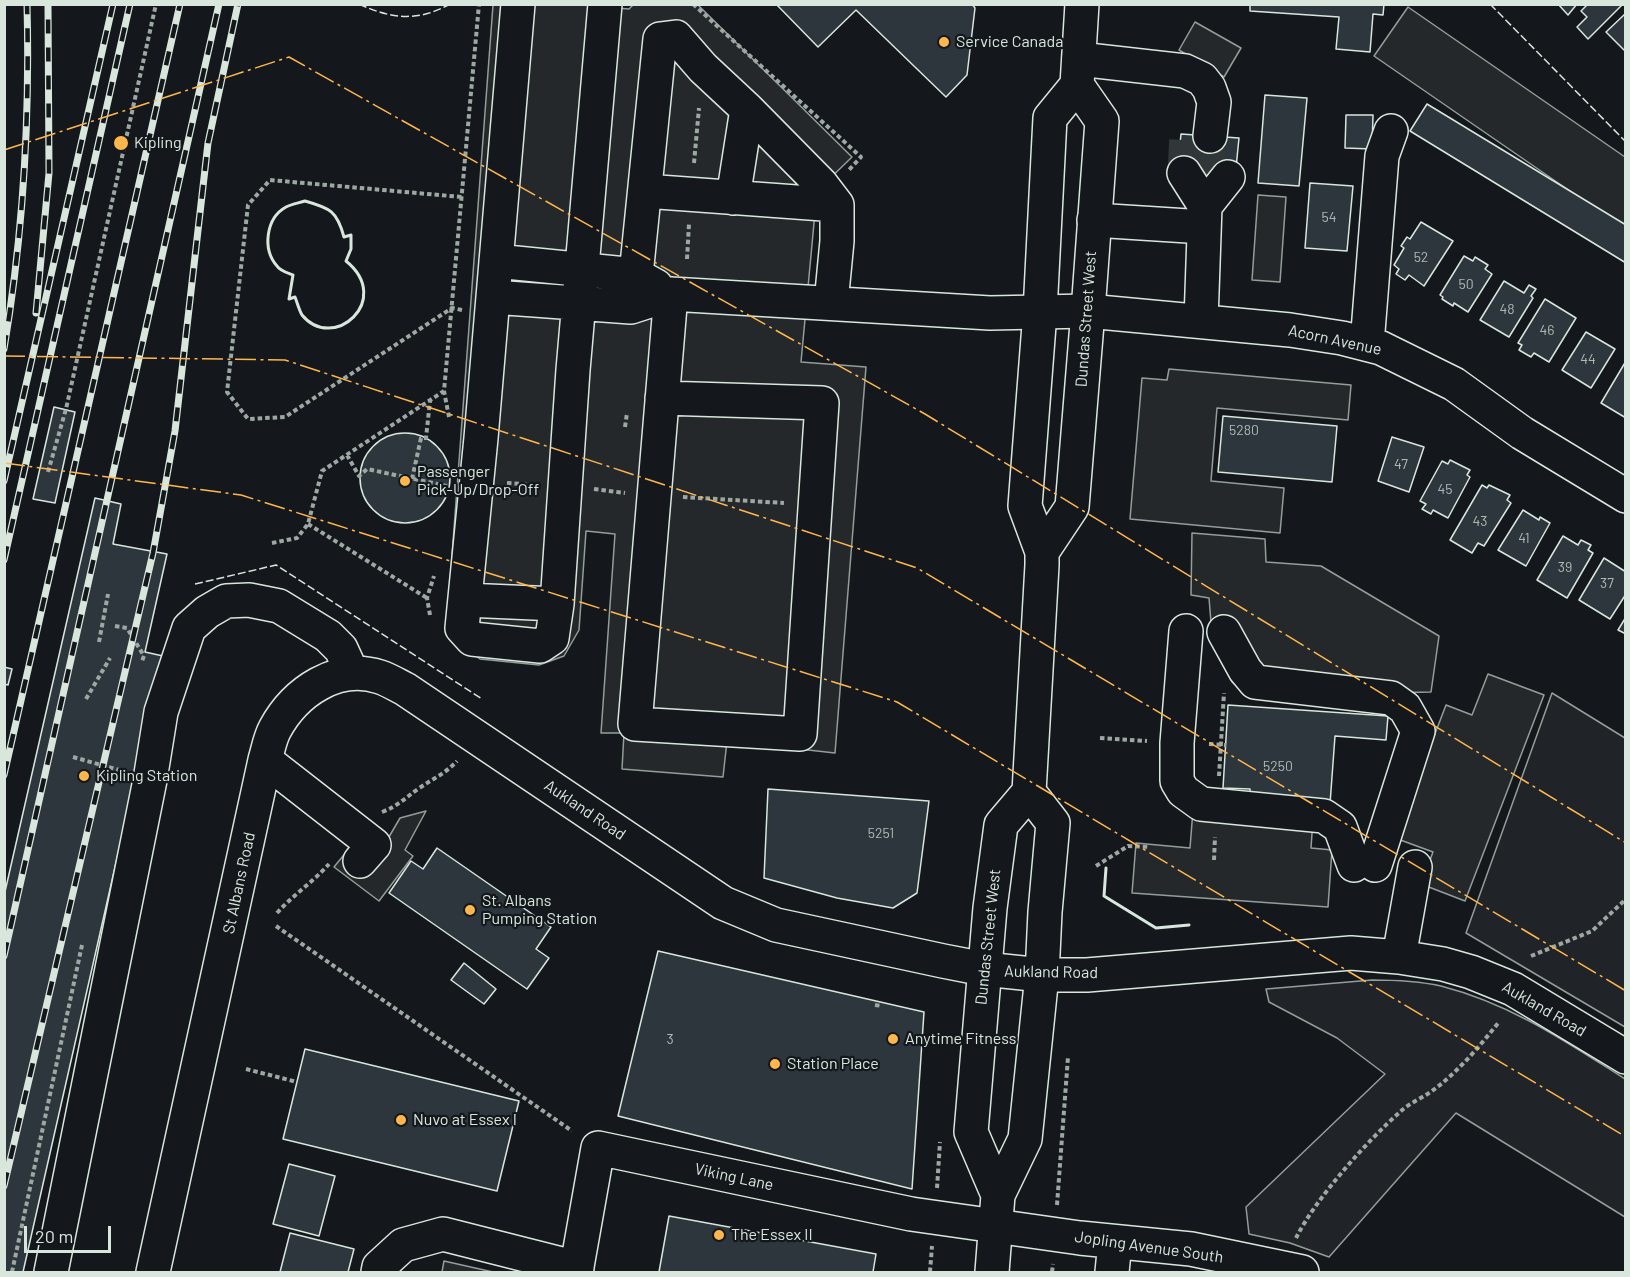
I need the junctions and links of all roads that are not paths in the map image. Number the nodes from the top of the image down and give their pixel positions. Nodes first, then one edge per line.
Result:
1 (518, 4) edge
2 (605, 4) edge
3 (1082, 4) edge
4 (1078, 72) junction
5 (747, 109) junction
6 (1391, 131) dead end
7 (1209, 136) tunnel mouth
8 (645, 191) junction
9 (733, 198) junction
10 (837, 206) junction
11 (1094, 220) junction
12 (496, 261) junction
13 (582, 270) junction
14 (636, 275) junction
15 (671, 294) junction
16 (493, 297) junction
17 (580, 303) junction
18 (831, 303) junction
19 (1088, 311) junction
20 (1040, 312) junction
21 (1201, 321) junction
22 (1367, 344) junction
23 (662, 398) junction
24 (1626, 496) edge
25 (1042, 552) junction
26 (1186, 631) dead end
27 (1224, 632) dead end
28 (352, 673) junction
29 (476, 737) joint
30 (265, 760) junction
31 (1029, 792) junction
32 (360, 861) dead end
33 (1415, 867) dead end
34 (1399, 957) junction
35 (984, 969) junction
36 (1042, 975) junction
37 (1626, 1057) edge
38 (996, 1210) junction
39 (1114, 1257) edge
40 (577, 1270) edge
41 (1293, 1270) edge
42 (51, 1272) edge
43 (153, 1272) edge
44 (378, 1272) edge
45 (992, 1272) edge

1 - 12 street
2 - 13 street
3 - 4 street
4 - 7 street
4 - 11 street, Dundas Street West
4 - 20 street
5 - 8 street
5 - 9 street
5 - 10 street
6 - 22 street
8 - 9 street
8 - 14 street
9 - 10 street
10 - 18 street
11 - 19 street, Dundas Street West
11 - 21 street
12 - 13 street
12 - 16 street
13 - 14 street
13 - 17 street
14 - 15 street
15 - 17 street
15 - 18 street, Acorn Avenue
15 - 23 street
16 - 17 street
16 - 17 street
18 - 20 street, Acorn Avenue
19 - 20 street, Acorn Avenue
19 - 21 street, Acorn Avenue
19 - 25 street, Dundas Street West
20 - 25 street
21 - 22 street, Acorn Avenue
22 - 24 street, Acorn Avenue
23 - 23 street
25 - 31 street
26 - 27 street
28 - 29 street, St Albans Road
28 - 30 street, St Albans Road
28 - 42 street
29 - 35 street, Aukland Road
30 - 32 street
30 - 43 street, St Albans Road
31 - 35 street, Dundas Street West
31 - 36 street, Dundas Street West
33 - 34 street
34 - 36 street, Aukland Road
34 - 37 street, Aukland Road
35 - 36 street, Aukland Road
35 - 38 street, Dundas Street West
36 - 38 street, Dundas Street West
38 - 39 street, Jopling Avenue South
38 - 40 street, Viking Lane
38 - 45 street, Dundas Street West
39 - 41 street, Jopling Avenue South
40 - 44 street

